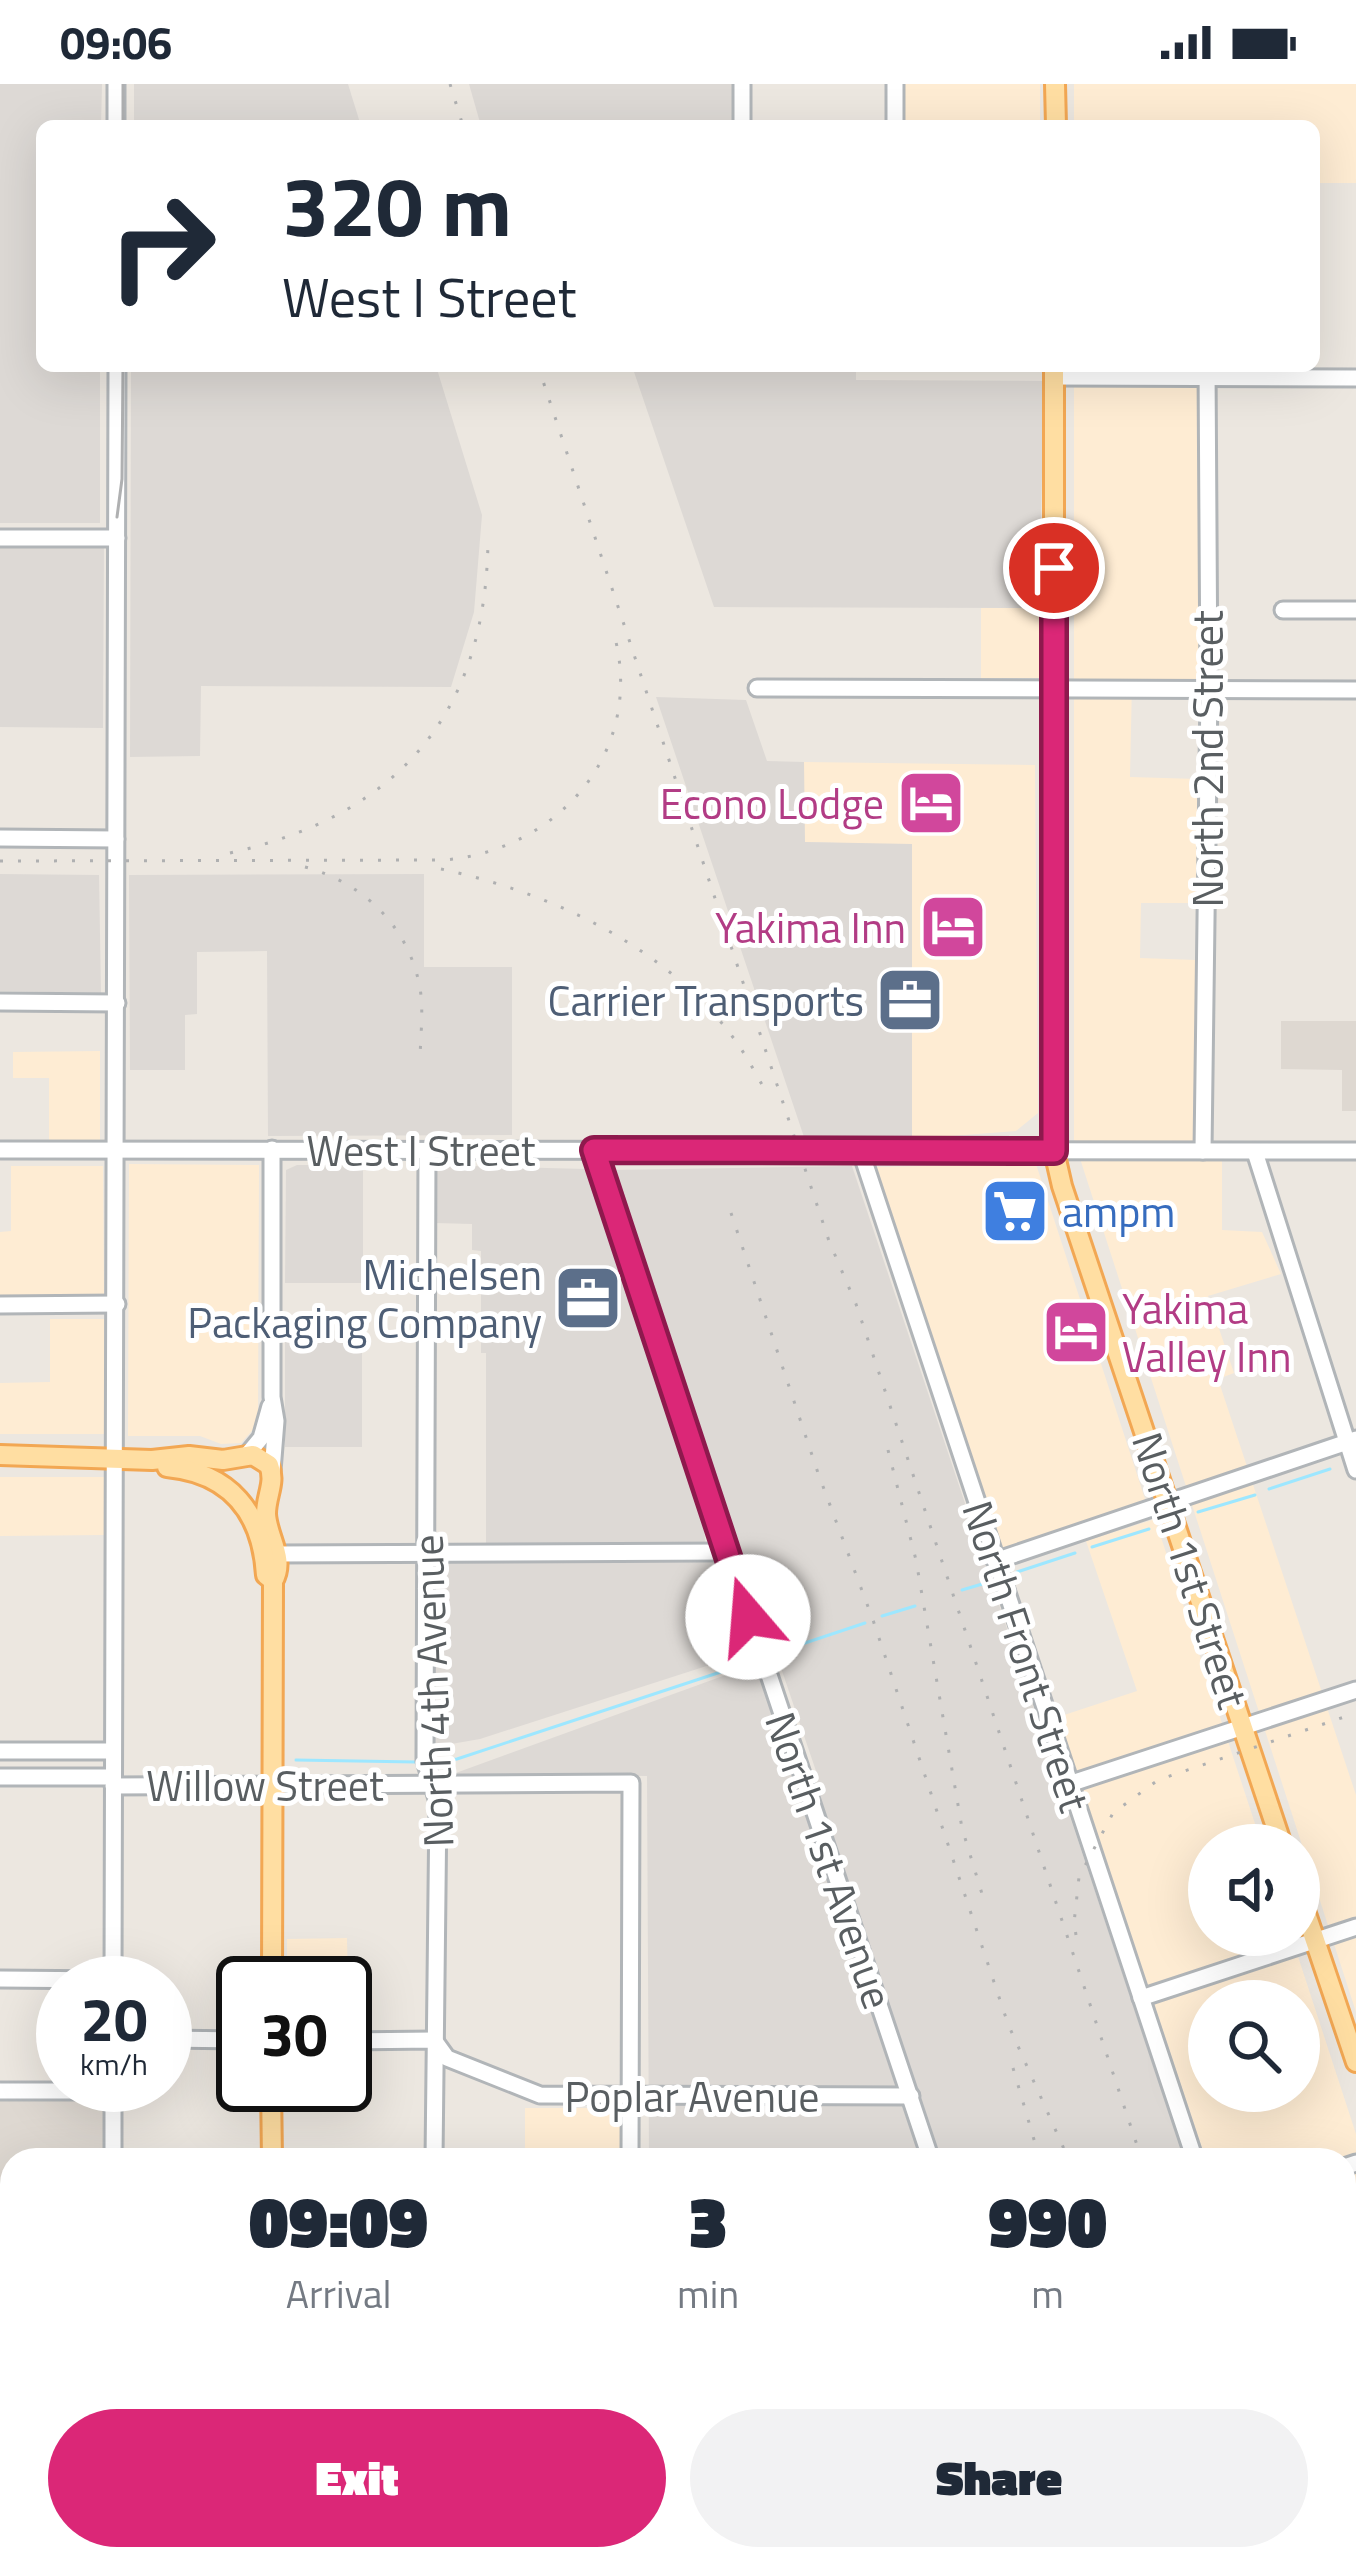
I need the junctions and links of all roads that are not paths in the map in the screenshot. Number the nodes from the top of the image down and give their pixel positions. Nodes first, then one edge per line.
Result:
1 (116, 84) edge
2 (742, 84) edge
3 (895, 84) edge
4 (1055, 84) edge
5 (116, 120) edge
6 (742, 120) edge
7 (895, 120) edge
8 (1056, 120) edge
9 (117, 372) edge
10 (1054, 372) edge
11 (1207, 372) edge
12 (1356, 378) edge
13 (0, 538) edge
14 (117, 538) junction
15 (1283, 610) dead end
16 (1356, 610) edge
17 (757, 688) dead end
18 (1209, 690) junction
19 (1356, 690) edge
20 (1055, 691) junction
21 (0, 838) edge
22 (116, 839) junction
23 (0, 1002) edge
24 (117, 1003) junction
25 (115, 1149) junction
26 (272, 1149) junction
27 (0, 1150) edge
28 (427, 1150) junction
29 (594, 1150) junction
30 (1054, 1151) junction
31 (1203, 1151) junction
32 (1356, 1151) edge
33 (861, 1152) junction
34 (1255, 1152) junction
35 (117, 1304) junction
36 (0, 1305) edge
37 (272, 1397) junction
38 (1352, 1441) edge
39 (0, 1456) edge
40 (241, 1458) junction
41 (116, 1459) junction
42 (152, 1460) junction
43 (1356, 1470) edge
44 (272, 1471) junction
45 (232, 1492) junction
46 (269, 1492) junction
47 (1168, 1502) junction
48 (728, 1552) junction
49 (277, 1553) junction
50 (426, 1553) junction
51 (995, 1561) junction
52 (273, 1581) junction
53 (1356, 1690) edge
54 (1243, 1728) junction
55 (0, 1751) edge
56 (113, 1751) junction
57 (0, 1777) edge
58 (113, 1781) junction
59 (432, 1783) junction
60 (1069, 1784) junction
61 (274, 1786) junction
62 (1275, 1824) edge
63 (1356, 1927) edge
64 (1320, 1938) edge
65 (1320, 1955) edge
66 (113, 1956) edge
67 (272, 1956) edge
68 (1267, 1956) edge
69 (0, 1979) edge
70 (36, 1980) edge
71 (1141, 1998) junction
72 (434, 2040) junction
73 (372, 2041) edge
74 (1356, 2062) edge
75 (36, 2090) edge
76 (0, 2091) edge
77 (631, 2096) junction
78 (911, 2096) junction
79 (113, 2112) edge
80 (271, 2112) edge
81 (113, 2148) edge
82 (272, 2148) edge
83 (434, 2148) edge
84 (630, 2148) edge
85 (927, 2148) edge
86 (1191, 2148) edge

1 - 5 street
2 - 6 street
3 - 7 street
4 - 8 main road
9 - 14 street
10 - 20 main road, North 1st Street
11 - 12 street
11 - 18 street, North 2nd Street
13 - 14 street
14 - 22 street
15 - 16 street
17 - 20 street
18 - 19 street
18 - 20 street
18 - 31 street, North 2nd Street
20 - 30 main road, North 1st Street
21 - 22 street
22 - 24 street
23 - 24 street
24 - 25 street
25 - 26 street, West I Street
25 - 27 street, West I Street
25 - 35 street
26 - 28 street, West I Street
26 - 37 street
28 - 29 street, West I Street
28 - 50 street, North 4th Avenue
29 - 33 street, West I Street
29 - 48 street, North 1st Avenue
30 - 31 street, West I Street
30 - 33 street, West I Street
30 - 47 main road, North 1st Street
31 - 34 street, West I Street
32 - 34 street, West I Street
33 - 51 street, North Front Street
34 - 38 street
35 - 36 street
35 - 41 street
37 - 40 street
37 - 44 street
38 - 43 street
38 - 47 street
39 - 41 main road
40 - 42 main road
40 - 44 main road
40 - 45 main road
41 - 42 main road
41 - 56 street
42 - 45 main road
44 - 46 main road
45 - 46 main road
45 - 52 main road
46 - 49 main road
47 - 51 street
47 - 54 main road, North 1st Street
48 - 50 street
48 - 78 street, North 1st Avenue
49 - 50 street
49 - 52 main road
50 - 59 street, North 4th Avenue
51 - 60 street, North Front Street
52 - 61 main road
53 - 54 street
54 - 60 street
54 - 62 main road, North 1st Street
55 - 56 street, Willow Street
56 - 58 street
57 - 58 street, Willow Street
58 - 61 street, Willow Street
58 - 66 street
59 - 61 street, Willow Street
59 - 72 street, North 4th Avenue
59 - 77 street, Willow Street
60 - 71 street, North Front Street
61 - 67 main road
63 - 64 street
65 - 74 main road
68 - 71 street
69 - 70 street
71 - 86 street, North Front Street
72 - 73 street
72 - 77 street, Poplar Avenue
72 - 83 street, North 4th Avenue
75 - 76 street
77 - 78 street, Poplar Avenue
77 - 84 street
78 - 85 street, North 1st Avenue
79 - 81 street
80 - 82 main road

